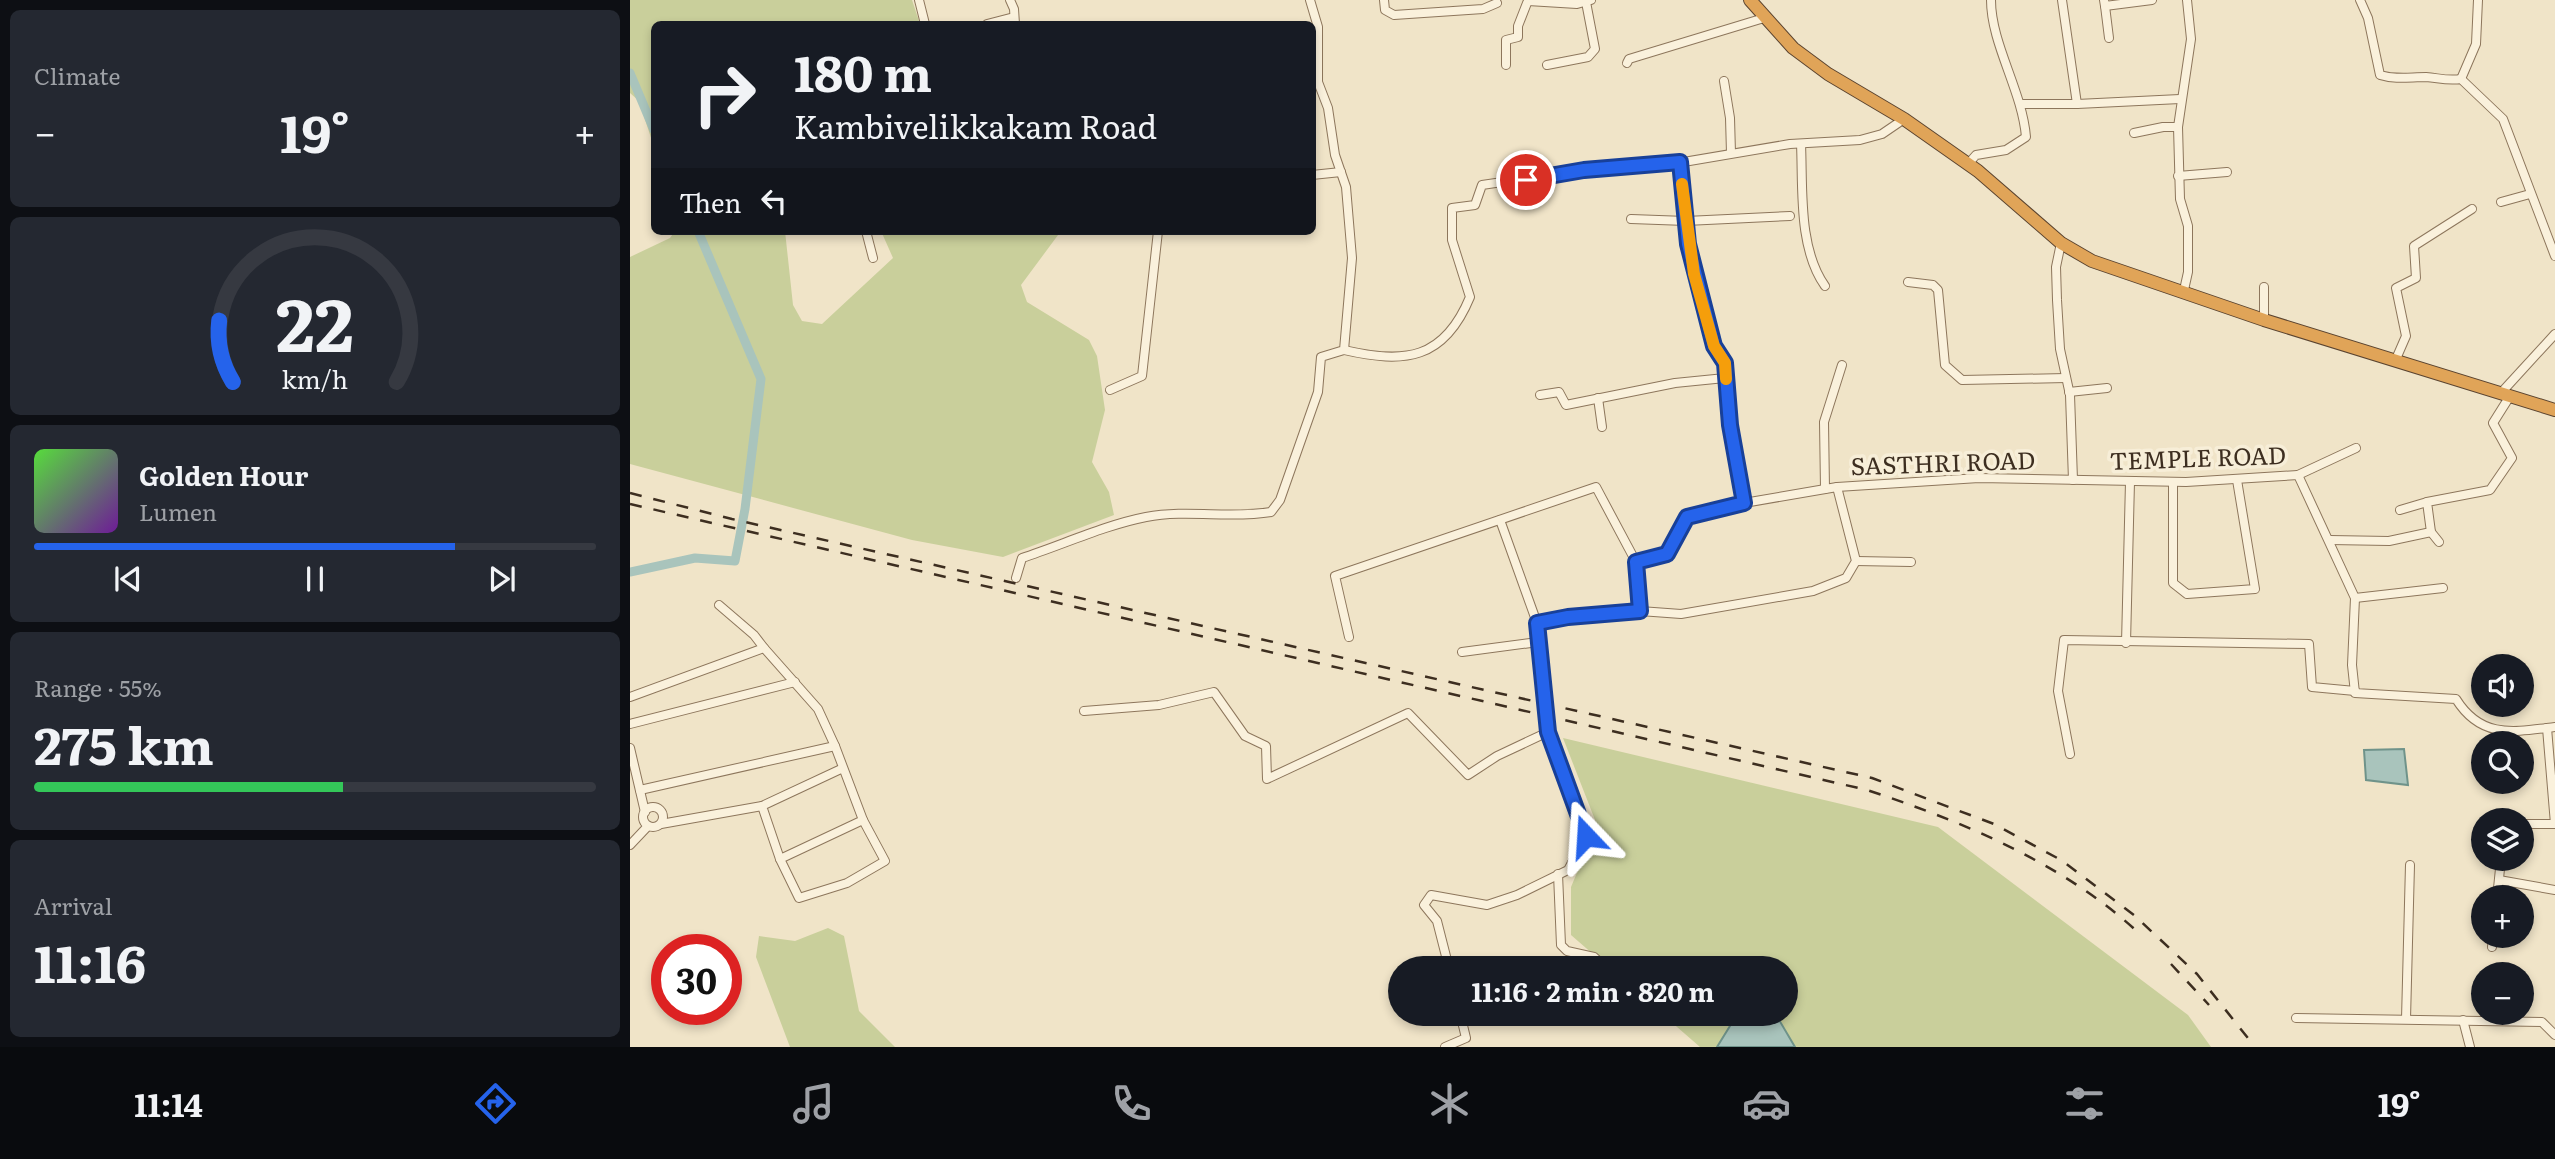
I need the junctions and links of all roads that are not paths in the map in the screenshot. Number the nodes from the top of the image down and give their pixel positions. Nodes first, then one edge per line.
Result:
1 (919, 0) edge
2 (1010, 0) edge
3 (1310, 0) edge
4 (1384, 0) edge
5 (1750, 0) edge
6 (1991, 0) edge
7 (2062, 0) edge
8 (2152, 0) edge
9 (2186, 0) edge
10 (2360, 0) edge
11 (2478, 0) edge
12 (1527, 1) edge
13 (1588, 1) edge
14 (1497, 3) dead end
15 (2105, 3) edge
16 (1764, 18) junction
17 (924, 21) edge
18 (1014, 21) edge
19 (2109, 38) dead end
20 (1316, 40) edge
21 (1316, 58) edge
22 (1627, 63) dead end
23 (1506, 65) dead end
24 (1547, 65) dead end
25 (2461, 79) junction
26 (1724, 82) dead end
27 (1324, 98) junction
28 (1316, 99) edge
29 (2180, 99) junction
30 (2021, 104) junction
31 (2077, 104) junction
32 (1904, 119) junction
33 (2178, 127) junction
34 (2134, 134) dead end
35 (1801, 144) junction
36 (1731, 153) junction
37 (1680, 162) junction
38 (1968, 164) junction
39 (1341, 172) junction
40 (2227, 172) dead end
41 (1316, 175) edge
42 (2178, 176) junction
43 (2530, 194) junction
44 (2501, 202) dead end
45 (2472, 209) dead end
46 (1790, 216) dead end
47 (1631, 219) dead end
48 (1686, 221) junction
49 (867, 235) edge
50 (1158, 235) edge
51 (2062, 243) junction
52 (2555, 257) edge
53 (873, 258) dead end
54 (1909, 282) dead end
55 (1825, 286) dead end
56 (2264, 286) dead end
57 (2184, 290) junction
58 (2264, 320) junction
59 (2555, 334) edge
60 (1344, 350) junction
61 (2396, 359) junction
62 (1842, 365) dead end
63 (1726, 378) junction
64 (2066, 378) junction
65 (2107, 388) dead end
66 (1110, 390) dead end
67 (2069, 393) junction
68 (1540, 395) dead end
69 (2505, 395) junction
70 (1598, 398) junction
71 (2555, 410) edge
72 (1602, 427) dead end
73 (2356, 448) dead end
74 (2298, 475) junction
75 (2073, 480) junction
76 (2237, 480) junction
77 (2130, 482) junction
78 (2173, 482) junction
79 (1837, 487) junction
80 (1825, 489) junction
81 (2427, 502) junction
82 (1744, 503) junction
83 (2400, 510) dead end
84 (1500, 520) junction
85 (2431, 532) junction
86 (2330, 540) junction
87 (2439, 542) dead end
88 (1856, 561) junction
89 (1636, 562) junction
90 (1911, 562) dead end
91 (1016, 578) dead end
92 (2443, 588) dead end
93 (2355, 597) junction
94 (719, 605) dead end
95 (1640, 611) junction
96 (1537, 623) junction
97 (1349, 637) dead end
98 (1538, 642) junction
99 (2126, 643) junction
100 (764, 648) junction
101 (1462, 652) dead end
102 (795, 682) junction
103 (2355, 691) junction
104 (630, 697) edge
105 (1084, 711) dead end
106 (630, 724) edge
107 (2551, 727) edge
108 (1548, 732) junction
109 (835, 746) junction
110 (630, 748) edge
111 (2070, 754) dead end
112 (841, 769) junction
113 (639, 790) junction
114 (762, 806) junction
115 (645, 812) junction
116 (863, 820) junction
117 (661, 824) junction
118 (2534, 824) edge
119 (2555, 824) edge
120 (648, 826) junction
121 (630, 845) edge
122 (780, 859) junction
123 (2410, 865) dead end
124 (2500, 871) edge
125 (1558, 874) junction
126 (2499, 880) junction
127 (2498, 885) edge
128 (2555, 890) edge
129 (1446, 956) edge
130 (1590, 956) edge
131 (2296, 1018) dead end
132 (2406, 1019) junction
133 (2463, 1020) junction
134 (1463, 1026) edge
135 (2555, 1035) edge
136 (1445, 1047) edge
137 (2470, 1047) edge

1 - 17 street
2 - 18 street
3 - 20 street
4 - 14 street
5 - 16 highway
6 - 30 street
7 - 31 street
8 - 15 street
9 - 29 street
10 - 25 street
11 - 25 street
12 - 13 street
12 - 23 street
13 - 24 street
15 - 19 street
16 - 22 street
16 - 32 highway
21 - 27 street
25 - 43 street
26 - 36 street
27 - 28 street
27 - 39 street
29 - 31 street
29 - 33 street
30 - 31 street
30 - 38 street
32 - 35 street
32 - 38 highway
33 - 34 street
33 - 42 street
35 - 36 street
35 - 55 street
36 - 37 street
37 - 48 street
37 - 60 street
38 - 51 highway
39 - 41 street
39 - 60 street
40 - 42 street
42 - 57 street
43 - 44 street
43 - 52 street
45 - 61 street
46 - 48 street
47 - 48 street
48 - 63 street
49 - 53 street
50 - 66 street
51 - 57 highway
51 - 64 street
54 - 64 street
56 - 58 street
57 - 58 highway
58 - 61 highway
59 - 69 street
60 - 91 street
61 - 69 highway
62 - 80 street
63 - 70 street
63 - 82 street
64 - 67 street
65 - 67 street
67 - 75 street
68 - 70 street
69 - 71 highway
69 - 81 street
70 - 72 street
73 - 74 street
74 - 76 street, TEMPLE ROAD
74 - 86 street, TEMPLE ROAD
75 - 77 street, TEMPLE ROAD
75 - 79 street, SASTHRI ROAD
76 - 78 street, TEMPLE ROAD
76 - 78 street
77 - 78 street, TEMPLE ROAD
77 - 99 street
79 - 80 street, SASTHRI ROAD
79 - 88 street
80 - 82 street, SASTHRI ROAD
81 - 83 street
81 - 85 street
82 - 89 street, SASTHRI ROAD
84 - 89 street
84 - 96 street
84 - 97 street
85 - 86 street
85 - 87 street
86 - 93 street, TEMPLE ROAD
88 - 90 street
88 - 95 street
89 - 95 street
92 - 93 street
93 - 103 street, TEMPLE ROAD
94 - 100 street
95 - 96 street
96 - 98 street
98 - 101 street
98 - 108 street
99 - 103 street
99 - 111 street
100 - 102 street
100 - 104 street
102 - 106 street
102 - 109 street
103 - 107 street
105 - 108 street
107 - 119 street
108 - 125 street
109 - 112 street
109 - 113 street
110 - 113 street
112 - 114 street
112 - 116 street
113 - 115 street
114 - 117 street
114 - 122 street
115 - 117 street
115 - 120 street
116 - 122 street
116 - 122 street
117 - 120 street
118 - 119 street
120 - 121 street
123 - 132 street
124 - 126 street
125 - 129 street
125 - 130 street
126 - 127 street
126 - 128 street
131 - 132 street
132 - 133 street
133 - 135 street
133 - 137 street
134 - 136 street

